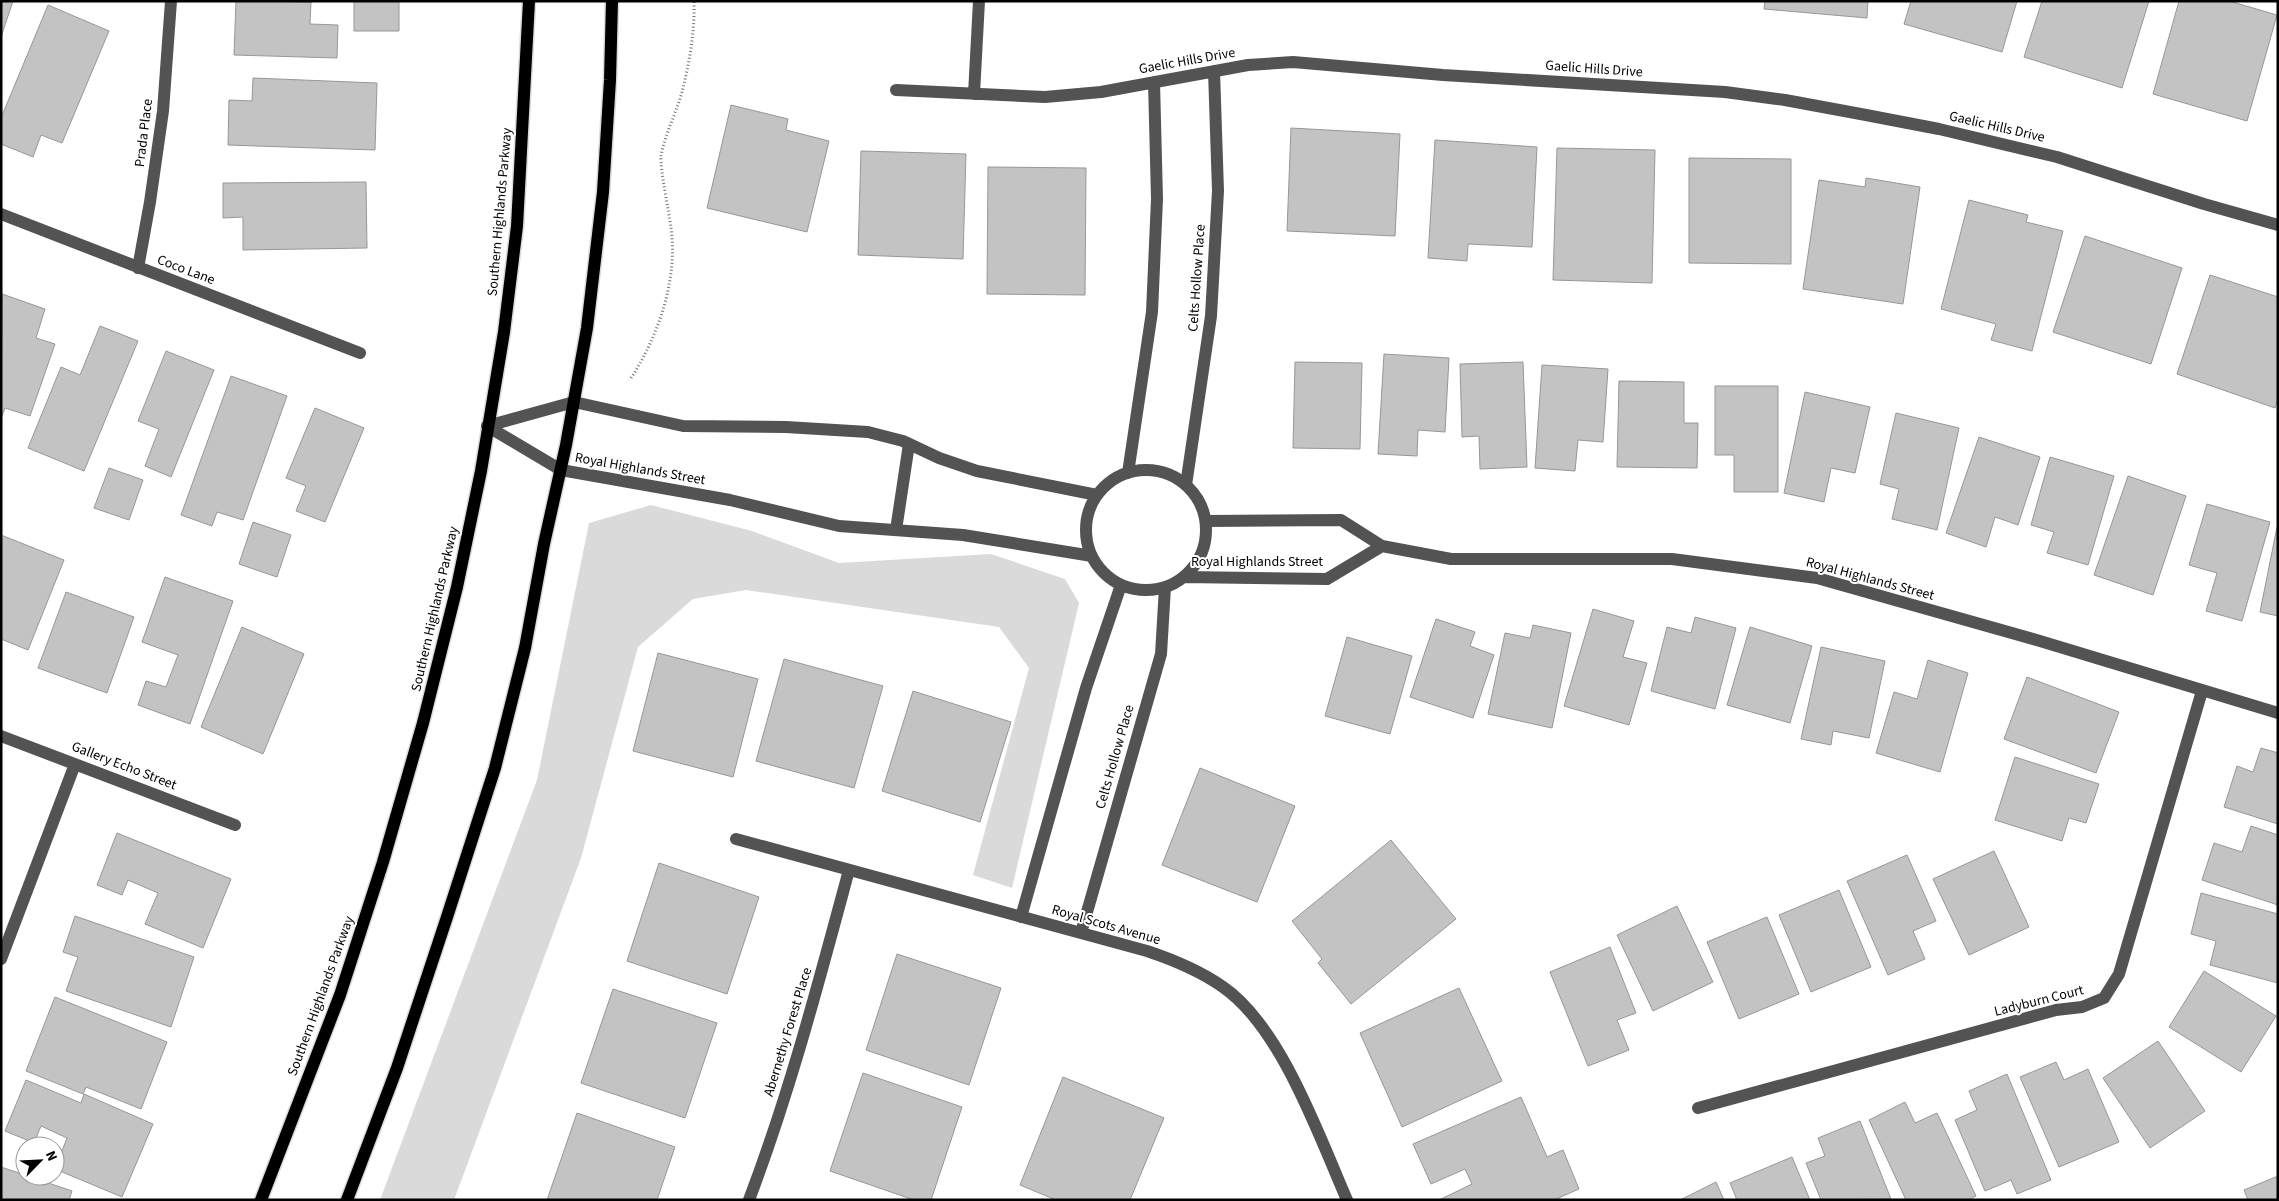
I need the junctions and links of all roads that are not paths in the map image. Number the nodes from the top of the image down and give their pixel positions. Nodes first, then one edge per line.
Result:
1 (171, 1) edge
2 (529, 1) edge
3 (612, 1) edge
4 (979, 1) edge
5 (1214, 71) junction
6 (1154, 82) junction
7 (896, 90) dead end
8 (974, 94) junction
9 (1, 214) edge
10 (2278, 225) edge
11 (138, 268) junction
12 (360, 353) dead end
13 (574, 402) junction
14 (487, 426) junction
15 (909, 444) junction
16 (561, 470) junction
17 (1128, 473) junction
18 (1186, 485) junction
19 (1098, 495) junction
20 (1206, 521) junction
21 (896, 530) junction
22 (1382, 546) junction
23 (1092, 556) junction
24 (1184, 577) junction
25 (1121, 585) junction
26 (1165, 587) junction
27 (2202, 690) junction
28 (2278, 713) edge
29 (1, 736) edge
30 (75, 764) junction
31 (235, 825) dead end
32 (736, 839) dead end
33 (849, 870) junction
34 (1021, 917) junction
35 (1081, 933) junction
36 (1, 959) edge
37 (1698, 1108) dead end
38 (261, 1200) edge
39 (347, 1200) edge
40 (749, 1200) edge
41 (1347, 1200) edge

1 - 11 street, Prada Place
2 - 14 main road, Southern Highlands Parkway
3 - 13 main road
4 - 8 street
5 - 6 street, Gaelic Hills Drive
5 - 10 street, Gaelic Hills Drive
5 - 18 street, Celts Hollow Place
6 - 8 street, Gaelic Hills Drive
6 - 17 street
7 - 8 street, Gaelic Hills Drive
9 - 11 street, Coco Lane
11 - 12 street, Coco Lane
13 - 14 street
13 - 15 street
13 - 16 main road
14 - 16 street, Royal Highlands Street
14 - 38 main road, Southern Highlands Parkway
15 - 19 street
15 - 21 street
16 - 21 street, Royal Highlands Street
16 - 39 main road
17 - 18 street, Royal Highlands Street
17 - 19 street, Royal Highlands Street
18 - 20 street, Royal Highlands Street
19 - 23 street, Royal Highlands Street
20 - 22 street, Royal Highlands Street
20 - 24 street, Royal Highlands Street
21 - 23 street, Royal Highlands Street
22 - 24 street, Royal Highlands Street
22 - 27 street, Royal Highlands Street
23 - 25 street, Royal Highlands Street
24 - 26 street, Royal Highlands Street
25 - 26 street, Royal Highlands Street
25 - 34 street
26 - 35 street, Celts Hollow Place
27 - 28 street, Royal Highlands Street
27 - 37 street, Ladyburn Court
29 - 30 street, Gallery Echo Street
30 - 31 street, Gallery Echo Street
30 - 36 street
32 - 33 street, Royal Scots Avenue
33 - 34 street, Royal Scots Avenue
33 - 40 street, Abernethy Forest Place
34 - 35 street, Royal Scots Avenue
35 - 41 street, Royal Scots Avenue

